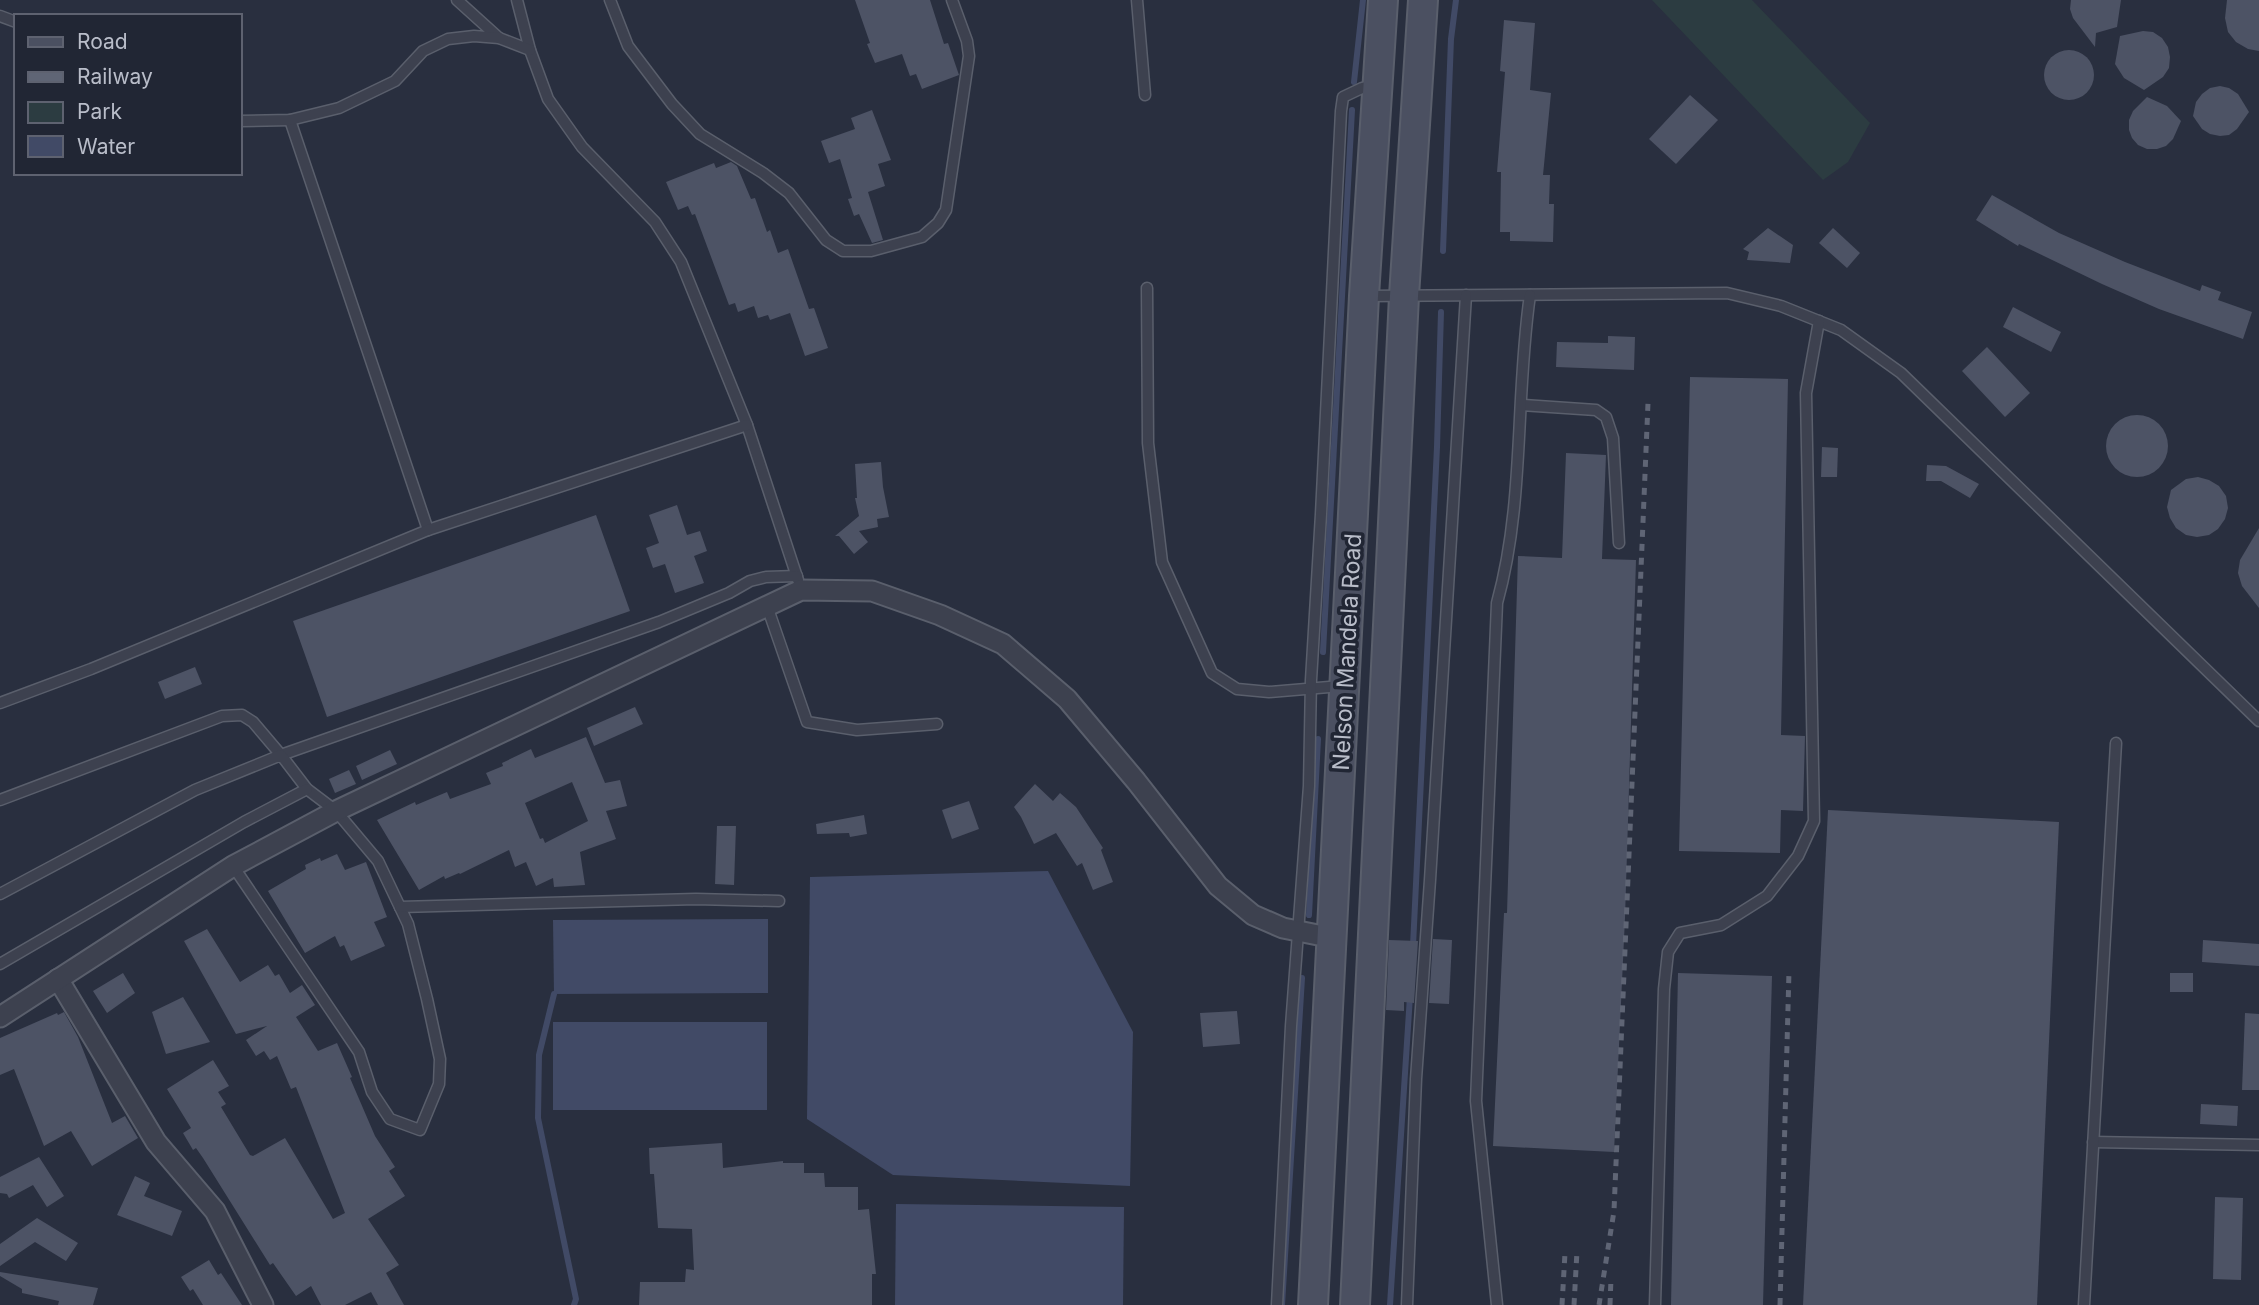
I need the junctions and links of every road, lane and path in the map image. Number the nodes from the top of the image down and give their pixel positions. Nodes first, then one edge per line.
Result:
1 (457, 0) edge
2 (517, 0) edge
3 (610, 0) edge
4 (952, 0) edge
5 (1137, 0) edge
6 (1383, 0) edge
7 (1423, 0) edge
8 (499, 38) junction
9 (530, 50) junction
10 (1378, 84) junction
11 (1145, 95) dead end
12 (290, 120) junction
13 (242, 121) edge
14 (1147, 288) dead end
15 (1466, 295) junction
16 (1530, 295) junction
17 (1364, 296) junction
18 (1404, 296) junction
19 (1819, 321) junction
20 (1522, 405) junction
21 (747, 425) junction
22 (428, 530) junction
23 (1619, 543) dead end
24 (799, 583) junction
25 (768, 606) junction
26 (1345, 686) junction
27 (1311, 689) junction
28 (0, 704) edge
29 (2259, 720) edge
30 (937, 724) dead end
31 (2116, 743) dead end
32 (281, 755) junction
33 (307, 789) junction
34 (0, 800) edge
35 (336, 811) junction
36 (233, 866) junction
37 (0, 894) edge
38 (779, 901) dead end
39 (400, 907) junction
40 (1299, 931) junction
41 (1333, 938) junction
42 (0, 964) edge
43 (58, 979) junction
44 (0, 1017) edge
45 (2093, 1142) junction
46 (2259, 1145) edge
47 (263, 1305) edge
48 (1277, 1305) edge
49 (1313, 1305) edge
50 (1355, 1305) edge
51 (1407, 1305) edge
52 (1497, 1305) edge
53 (1655, 1305) edge
54 (2084, 1305) edge

1 - 8 lane
2 - 9 lane
3 - 4 lane
5 - 11 lane
6 - 10 main road, Nelson Mandela Road
7 - 18 main road, Nelson Mandela Road
8 - 9 lane
8 - 12 lane
9 - 21 lane
10 - 17 main road, Nelson Mandela Road
10 - 27 lane
12 - 13 lane
12 - 22 lane
14 - 27 lane
15 - 16 lane
15 - 18 lane
15 - 51 lane
16 - 19 lane
16 - 20 lane
17 - 18 lane
17 - 26 main road, Nelson Mandela Road
18 - 50 main road, Nelson Mandela Road
19 - 29 lane
19 - 53 lane
20 - 23 lane
20 - 52 lane
21 - 22 lane
21 - 24 lane
22 - 28 lane
24 - 25 street
24 - 32 lane
24 - 40 street
25 - 30 lane
25 - 35 street
26 - 27 lane
26 - 41 main road, Nelson Mandela Road
27 - 40 lane
31 - 45 lane
32 - 33 lane
32 - 34 lane
32 - 37 lane
33 - 35 lane
33 - 42 lane
35 - 36 street
35 - 39 lane
36 - 39 lane
36 - 43 street
38 - 39 lane
40 - 41 street
40 - 48 lane
41 - 49 main road, Nelson Mandela Road
43 - 44 street
43 - 47 street
45 - 46 lane
45 - 54 lane

